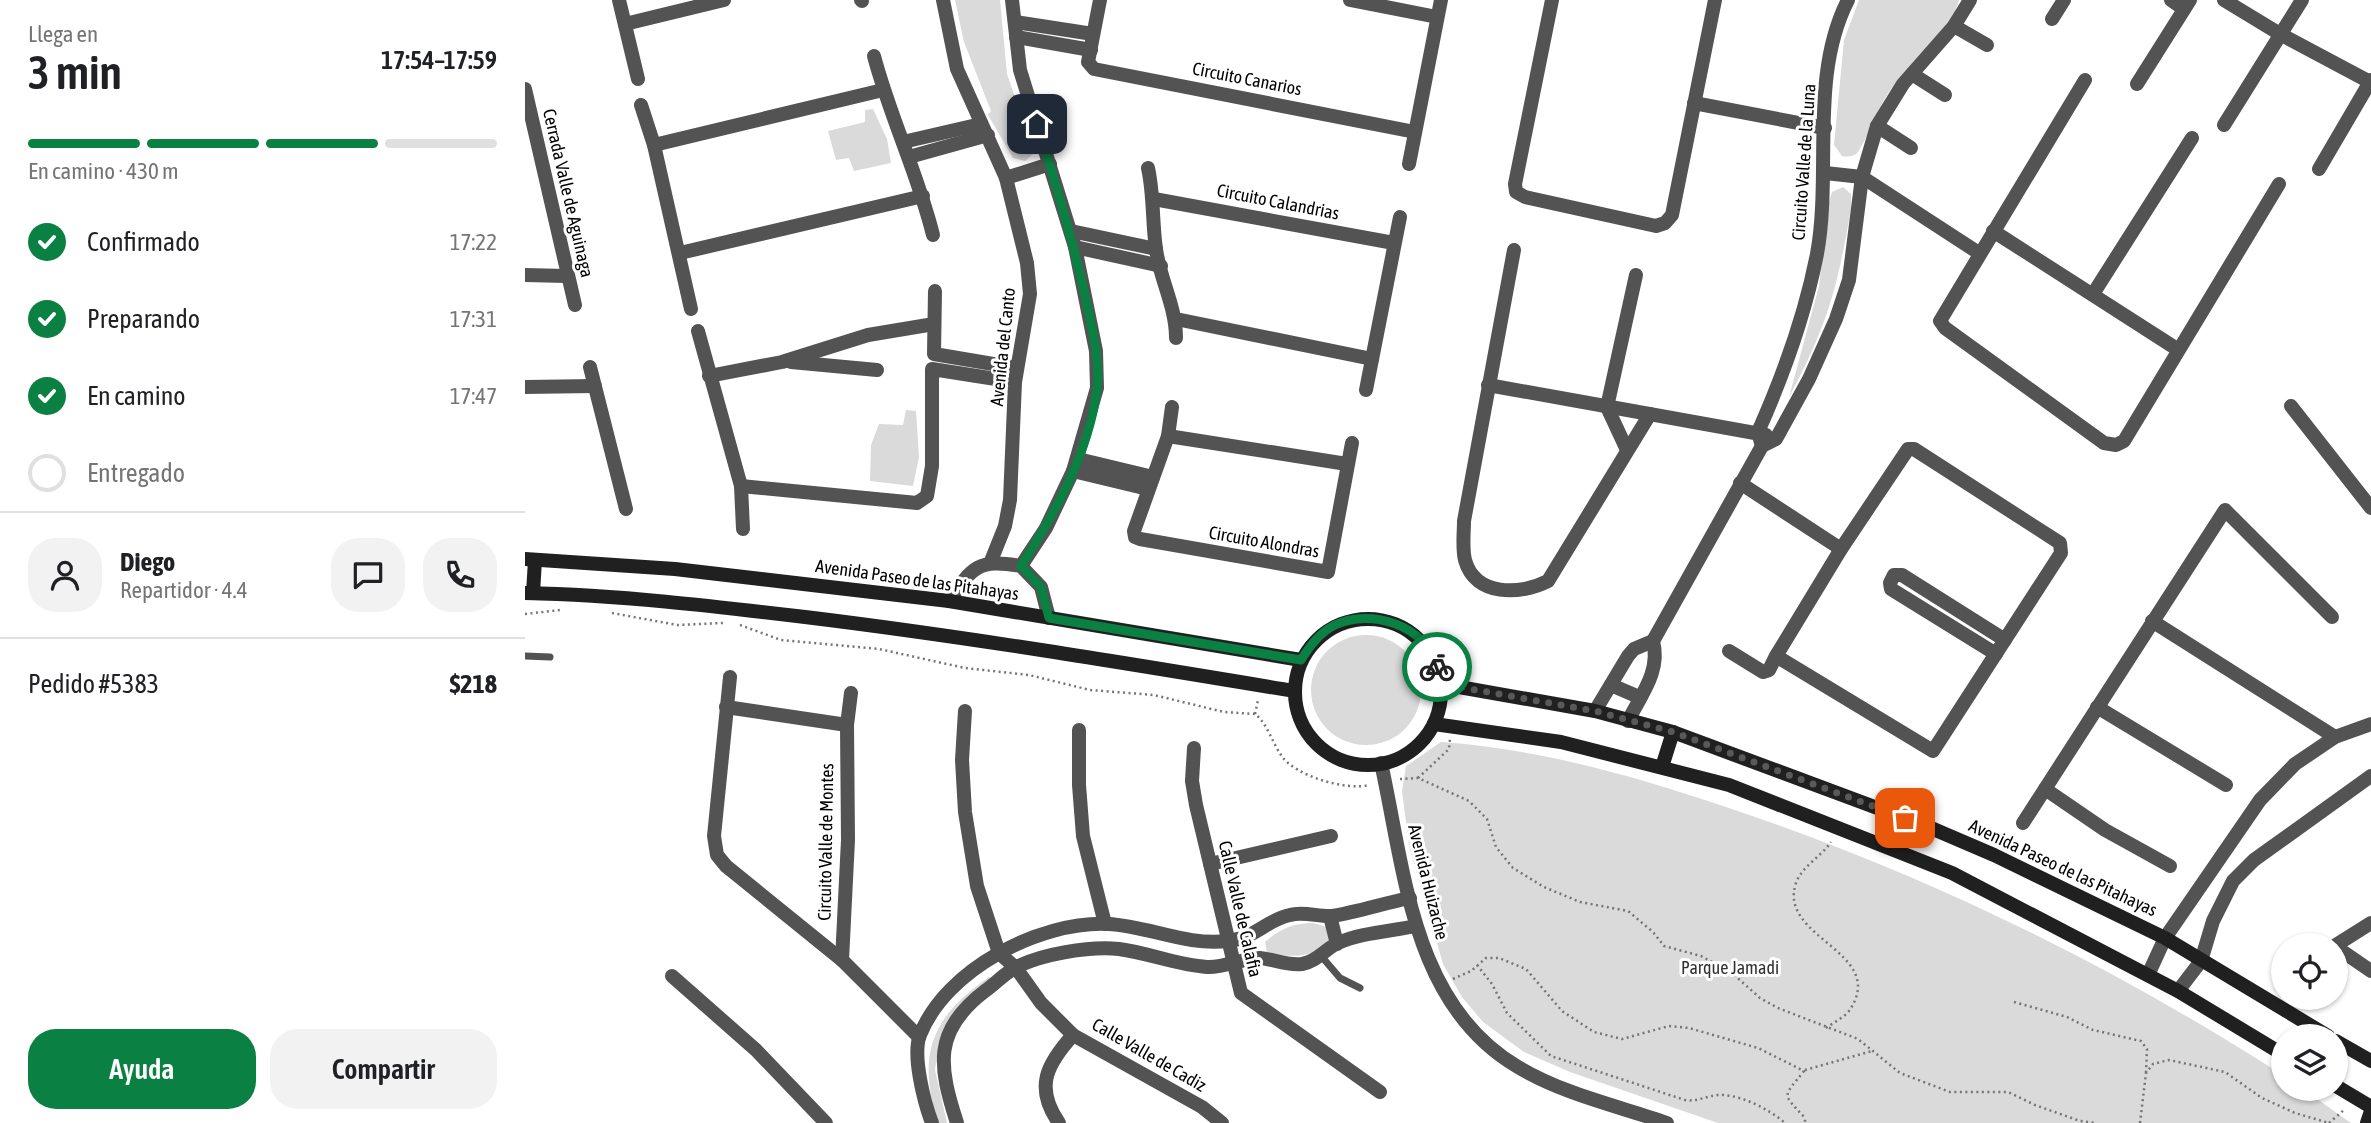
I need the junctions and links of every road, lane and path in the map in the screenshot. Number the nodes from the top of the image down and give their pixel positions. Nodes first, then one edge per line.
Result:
1 (619, 0) edge
2 (724, 0) edge
3 (943, 0) edge
4 (1013, 0) edge
5 (1100, 0) edge
6 (1350, 0) edge
7 (1441, 0) edge
8 (1552, 0) edge
9 (1715, 0) edge
10 (1848, 0) edge
11 (1970, 0) edge
12 (2064, 0) edge
13 (2171, 0) edge
14 (2224, 0) edge
15 (2302, 0) edge
16 (2187, 5) edge
17 (1437, 17) junction
18 (2052, 19) dead end
19 (1015, 22) junction
20 (625, 24) junction
21 (1955, 26) junction
22 (1093, 34) junction
23 (2280, 34) junction
24 (1016, 37) junction
25 (1987, 45) dead end
26 (1091, 50) junction
27 (874, 57) dead end
28 (1912, 74) junction
29 (638, 79) dead end
30 (2085, 80) dead end
31 (2370, 81) edge
32 (2137, 84) dead end
33 (525, 89) edge
34 (883, 90) junction
35 (1945, 96) dead end
36 (1694, 103) junction
37 (641, 105) dead end
38 (2224, 125) dead end
39 (1877, 126) junction
40 (1825, 128) junction
41 (984, 130) junction
42 (1415, 132) junction
43 (2192, 138) dead end
44 (903, 142) junction
45 (654, 145) junction
46 (1911, 148) dead end
47 (908, 157) junction
48 (1050, 164) junction
49 (1409, 164) dead end
50 (1148, 167) dead end
51 (2319, 169) dead end
52 (1825, 173) junction
53 (1862, 177) junction
54 (1006, 178) junction
55 (2279, 184) dead end
56 (923, 195) junction
57 (1154, 199) junction
58 (1400, 217) dead end
59 (1071, 231) junction
60 (1993, 231) junction
61 (933, 235) dead end
62 (1394, 243) junction
63 (1075, 247) junction
64 (1156, 250) junction
65 (1514, 250) dead end
66 (680, 253) junction
67 (1979, 253) junction
68 (1161, 265) junction
69 (525, 275) edge
70 (1636, 275) dead end
71 (566, 276) junction
72 (935, 291) dead end
73 (2093, 294) junction
74 (575, 305) dead end
75 (691, 309) dead end
76 (1176, 318) junction
77 (934, 324) junction
78 (698, 331) dead end
79 (1176, 338) dead end
80 (2177, 349) junction
81 (1372, 359) junction
82 (782, 362) junction
83 (590, 367) dead end
84 (877, 370) dead end
85 (1016, 375) junction
86 (709, 376) junction
87 (1488, 385) junction
88 (595, 386) junction
89 (525, 387) edge
90 (1366, 390) dead end
91 (1172, 407) dead end
92 (1607, 407) junction
93 (2291, 407) dead end
94 (1650, 414) junction
95 (1168, 436) junction
96 (1760, 439) junction
97 (1352, 443) dead end
98 (1627, 450) junction
99 (1347, 464) junction
100 (1075, 465) junction
101 (1151, 483) junction
102 (1740, 483) junction
103 (741, 486) junction
104 (2371, 508) edge
105 (626, 509) dead end
106 (743, 529) dead end
107 (1841, 548) junction
108 (530, 559) edge
109 (991, 561) junction
110 (1021, 566) junction
111 (529, 593) edge
112 (949, 601) junction
113 (562, 610) dead end
114 (610, 613) dead end
115 (525, 614) edge
116 (2332, 617) dead end
117 (1049, 618) junction
118 (2153, 621) junction
119 (728, 622) dead end
120 (739, 625) dead end
121 (2005, 640) junction
122 (1653, 641) junction
123 (1729, 650) dead end
124 (1996, 654) junction
125 (525, 656) edge
126 (1776, 656) junction
127 (549, 657) dead end
128 (1301, 660) junction
129 (730, 677) dead end
130 (1442, 684) junction
131 (1611, 685) junction
132 (1294, 691) junction
133 (851, 693) dead end
134 (1639, 697) junction
135 (2097, 707) junction
136 (726, 708) junction
137 (965, 711) dead end
138 (1595, 711) junction
139 (1627, 721) junction
140 (1434, 724) junction
141 (2371, 724) edge
142 (847, 725) junction
143 (1450, 725) junction
144 (1079, 730) dead end
145 (1673, 732) junction
146 (2335, 737) junction
147 (1194, 748) dead end
148 (1381, 763) junction
149 (1662, 767) junction
150 (2371, 776) edge
151 (1418, 778) junction
152 (1385, 780) junction
153 (2226, 785) dead end
154 (2045, 789) junction
155 (2023, 823) dead end
156 (1840, 829) junction
157 (1331, 836) dead end
158 (1210, 864) junction
159 (2170, 866) dead end
160 (1410, 898) junction
161 (1330, 916) junction
162 (2371, 923) edge
163 (1105, 924) junction
164 (1416, 926) junction
165 (1255, 935) junction
166 (2165, 938) junction
167 (2348, 938) edge
168 (1230, 941) junction
169 (1337, 944) junction
170 (999, 953) junction
171 (2348, 955) edge
172 (1322, 957) junction
173 (1260, 958) junction
174 (842, 960) junction
175 (2201, 961) junction
176 (1233, 964) junction
177 (1477, 965) junction
178 (1016, 968) junction
179 (2371, 971) edge
180 (2148, 975) junction
181 (673, 976) dead end
182 (1438, 984) junction
183 (1360, 988) dead end
184 (2178, 991) junction
185 (2014, 1002) dead end
186 (2308, 1024) edge
187 (1826, 1028) junction
188 (1073, 1035) junction
189 (919, 1037) junction
190 (2271, 1047) edge
191 (2348, 1048) edge
192 (1873, 1051) junction
193 (2371, 1062) edge
194 (1804, 1071) junction
195 (2145, 1073) junction
196 (1380, 1092) dead end
197 (2348, 1094) edge
198 (2352, 1096) junction
199 (2371, 1109) edge
200 (1664, 1122) edge
201 (826, 1123) edge
202 (932, 1123) edge
203 (957, 1123) edge
204 (1059, 1123) edge
205 (1222, 1123) edge
206 (1785, 1123) edge
207 (1805, 1123) edge
208 (2096, 1123) edge
209 (2140, 1123) edge
210 (2329, 1123) edge
211 (2367, 1123) edge

1 - 20 street
2 - 20 street
3 - 41 street, Avenida del Canto
4 - 19 street
5 - 22 street
6 - 17 street
7 - 17 street
8 - 36 street
9 - 36 street
10 - 40 street, Circuito Valle de la Luna
11 - 21 street
12 - 18 street
13 - 16 street
14 - 23 street
15 - 23 street
16 - 32 street
17 - 42 street
19 - 22 street
19 - 24 street
20 - 29 street
21 - 25 street
21 - 28 street
22 - 26 street
23 - 31 street
23 - 38 street
24 - 26 street
24 - 48 street
26 - 42 street, Circuito Canarios
27 - 34 street
28 - 35 street
28 - 39 street
30 - 60 street
31 - 51 street
33 - 71 street, Cerrada Valle de Aguinaga
34 - 44 street
34 - 45 street
36 - 40 street
37 - 45 street
39 - 46 street
39 - 53 street
40 - 52 street, Circuito Valle de la Luna
41 - 44 street
41 - 47 street
41 - 54 street, Avenida del Canto
42 - 49 street
43 - 73 street
44 - 47 street
45 - 66 street
47 - 56 street
48 - 54 street
48 - 59 street
50 - 57 street
52 - 53 street
52 - 96 street, Circuito Valle de la Luna
53 - 67 street
53 - 96 street
54 - 85 street, Avenida del Canto
55 - 80 street
56 - 61 street
56 - 66 street
57 - 62 street, Circuito Calandrias
57 - 64 street
58 - 62 street
59 - 63 street
59 - 64 street
60 - 67 street
60 - 73 street
62 - 81 street
63 - 68 street
63 - 100 street
64 - 68 street
65 - 87 street
66 - 75 street
67 - 80 street
68 - 76 street
69 - 71 street
70 - 92 street
71 - 74 street, Cerrada Valle de Aguinaga
72 - 77 street
73 - 80 street
76 - 79 street
76 - 81 street
77 - 82 street
77 - 85 street
78 - 86 street
81 - 90 street
82 - 84 street
82 - 86 street
83 - 88 street
85 - 103 street
85 - 109 street, Avenida del Canto
86 - 103 street
87 - 92 street
87 - 98 street
88 - 89 street
88 - 105 street
91 - 95 street, Circuito Alondras
92 - 94 street
92 - 98 street
93 - 104 street
94 - 96 street
94 - 98 street
95 - 99 street
95 - 101 street, Circuito Alondras
96 - 102 street, Circuito Valle de la Luna
97 - 99 street, Circuito Alondras
99 - 101 street, Circuito Alondras
100 - 101 street
100 - 110 street
102 - 107 street
102 - 122 street, Circuito Valle de la Luna
103 - 106 street
107 - 121 street
107 - 126 street
108 - 111 street
108 - 112 street, Avenida Paseo de las Pitahayas
109 - 110 street
109 - 112 street
110 - 117 street
111 - 132 street
112 - 117 street, Avenida Paseo de las Pitahayas
113 - 115 path
114 - 119 path
116 - 118 street
117 - 128 street, Avenida Paseo de las Pitahayas
118 - 135 street
118 - 146 street
120 - 152 path
121 - 124 street
121 - 124 street
122 - 131 street, Circuito Valle de la Luna
122 - 134 street, Circuito Valle de la Luna
123 - 126 street
124 - 126 street
125 - 127 lane
128 - 130 street
128 - 132 street
129 - 136 street, Circuito Valle de Montes
130 - 138 street, Avenida Paseo de las Pitahayas
130 - 140 street
131 - 134 street
131 - 138 street, Circuito Valle de la Luna
132 - 148 street
133 - 142 street, Circuito Valle de Montes
134 - 139 street, Circuito Valle de la Luna
135 - 153 street
135 - 154 street
136 - 142 street
136 - 174 street, Circuito Valle de Montes
137 - 170 street
138 - 139 street, Avenida Paseo de las Pitahayas
139 - 145 street, Avenida Paseo de las Pitahayas
140 - 143 street
140 - 148 street
141 - 146 street
142 - 174 street, Circuito Valle de Montes
143 - 149 street
143 - 151 path
144 - 163 street
145 - 149 street
145 - 166 street, Avenida Paseo de las Pitahayas
146 - 166 street
147 - 158 street, Calle Valle de Calafia
148 - 152 street, Avenida Huizache
149 - 156 street
150 - 175 street
151 - 152 path
151 - 187 path
152 - 160 street, Avenida Huizache
154 - 155 street
154 - 159 street
156 - 180 street
156 - 187 path
157 - 158 street
158 - 168 street, Calle Valle de Calafia
160 - 161 street
160 - 164 street, Avenida Huizache
161 - 165 street
161 - 169 street
162 - 167 street
163 - 168 street
163 - 170 street
164 - 169 street
164 - 182 street, Avenida Huizache
165 - 168 street
165 - 173 street
166 - 175 street, Avenida Paseo de las Pitahayas
166 - 180 street
168 - 176 street, Calle Valle de Calafia
169 - 172 street
170 - 178 street, Calle Valle de Cadiz
170 - 189 street
171 - 179 street
172 - 173 street
172 - 183 lane
173 - 176 street
174 - 189 street, Circuito Valle de Montes
175 - 184 street
175 - 186 street, Avenida Paseo de las Pitahayas
176 - 178 street
176 - 196 street, Calle Valle de Calafia
177 - 182 path
177 - 194 path
177 - 206 path
178 - 188 street, Calle Valle de Cadiz
178 - 203 street
180 - 184 street
181 - 201 street
182 - 200 street, Avenida Huizache
184 - 190 street
185 - 195 path
187 - 192 path
188 - 204 street
188 - 205 street, Calle Valle de Cadiz
189 - 202 street
191 - 193 street
192 - 194 path
192 - 208 path
194 - 207 path
195 - 209 path
195 - 210 path
197 - 198 street
198 - 199 street
198 - 210 path
199 - 211 street

